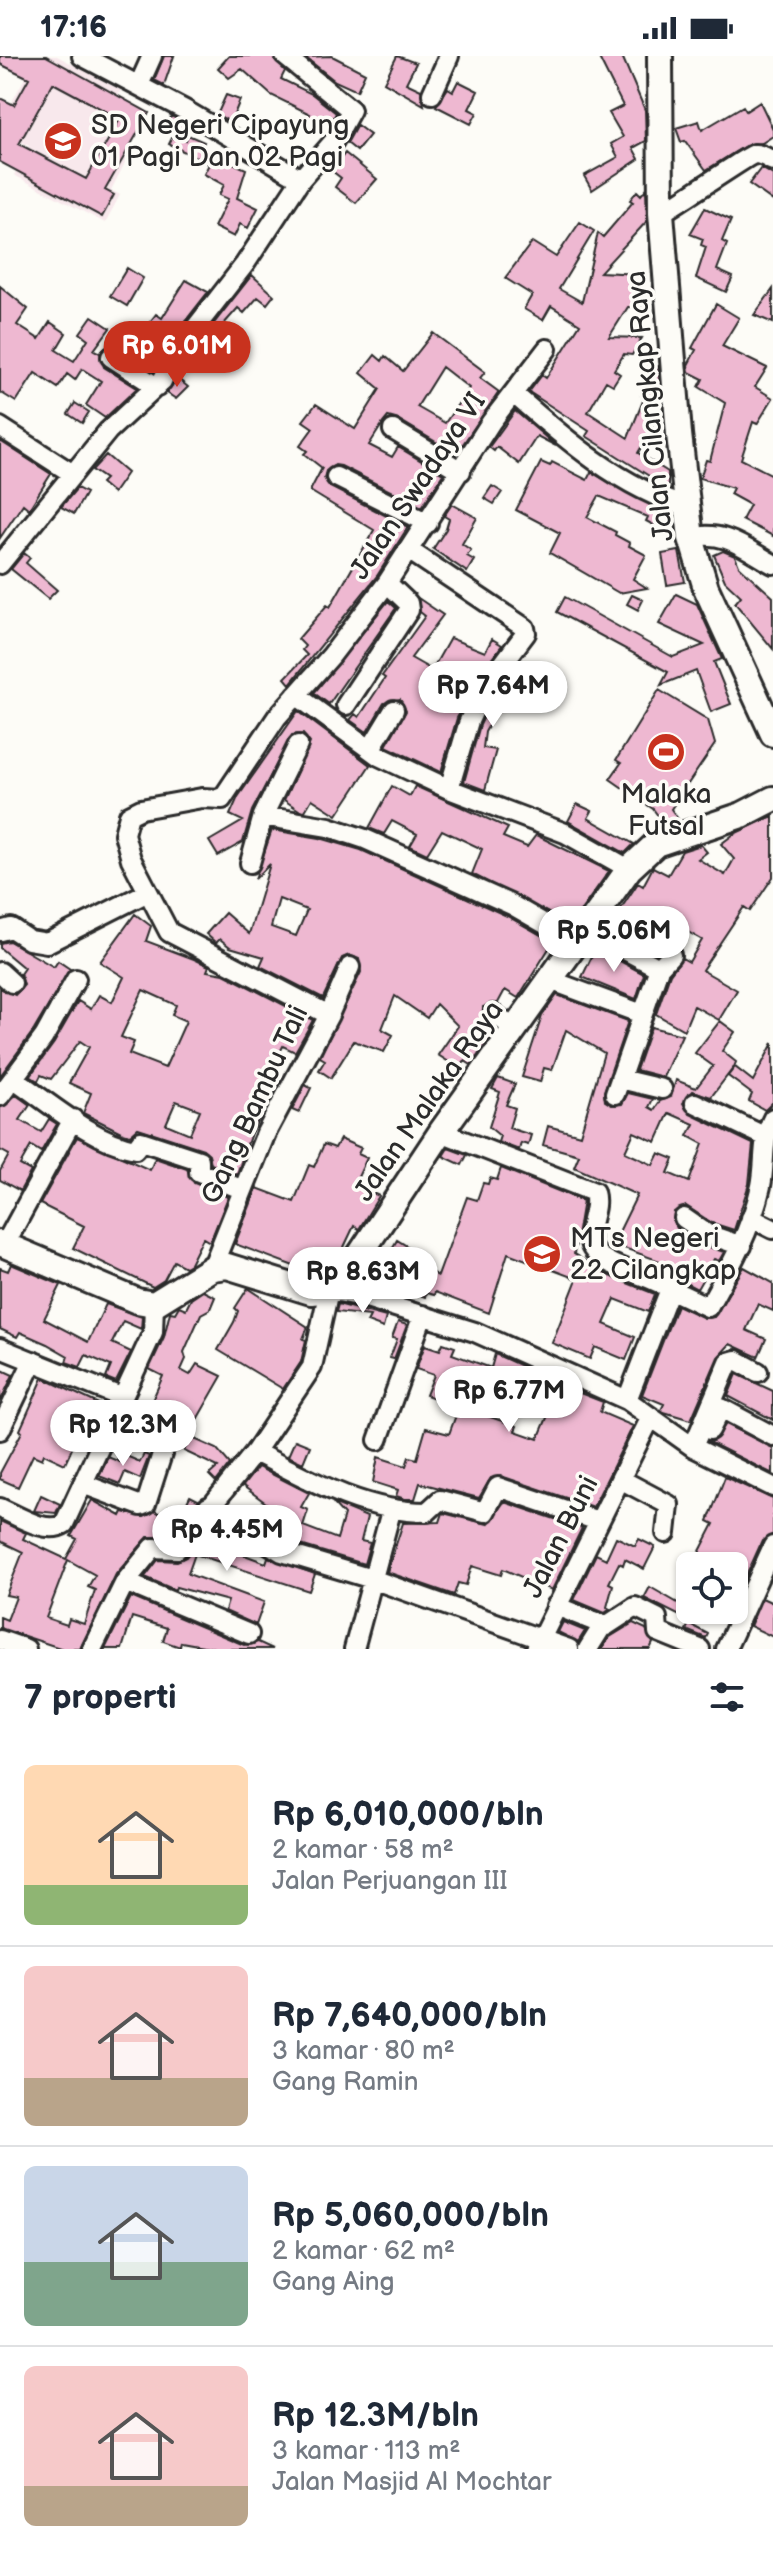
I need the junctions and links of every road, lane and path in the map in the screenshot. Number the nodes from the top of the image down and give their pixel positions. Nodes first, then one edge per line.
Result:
1 (82, 56) edge
2 (152, 56) edge
3 (449, 56) edge
4 (660, 56) edge
5 (291, 58) edge
6 (139, 85) junction
7 (432, 94) dead end
8 (773, 161) edge
9 (301, 179) junction
10 (661, 213) junction
11 (547, 349) dead end
12 (111, 357) dead end
13 (157, 387) junction
14 (515, 395) junction
15 (0, 427) edge
16 (393, 430) dead end
17 (461, 471) junction
18 (73, 474) junction
19 (336, 477) dead end
20 (687, 507) junction
21 (428, 523) junction
22 (691, 538) junction
23 (410, 551) junction
24 (0, 564) edge
25 (773, 564) edge
26 (387, 583) junction
27 (296, 695) junction
28 (346, 705) dead end
29 (394, 710) dead end
30 (773, 734) edge
31 (298, 745) dead end
32 (371, 748) junction
33 (449, 789) junction
34 (773, 799) edge
35 (263, 816) junction
36 (250, 863) dead end
37 (629, 869) junction
38 (146, 893) junction
39 (2, 926) edge
40 (582, 936) junction
41 (350, 967) dead end
42 (76, 979) dead end
43 (550, 980) junction
44 (493, 1014) dead end
45 (642, 1014) junction
46 (329, 1015) junction
47 (516, 1029) junction
48 (14, 1079) junction
49 (662, 1089) dead end
50 (0, 1096) edge
51 (695, 1103) dead end
52 (773, 1118) edge
53 (73, 1119) junction
54 (441, 1132) junction
55 (764, 1136) junction
56 (241, 1189) junction
57 (684, 1218) dead end
58 (751, 1218) junction
59 (773, 1229) edge
60 (2, 1244) edge
61 (742, 1246) junction
62 (212, 1268) junction
63 (670, 1289) junction
64 (329, 1290) junction
65 (154, 1304) junction
66 (423, 1315) junction
67 (0, 1348) edge
68 (33, 1361) junction
69 (758, 1372) dead end
70 (627, 1400) junction
71 (119, 1401) junction
72 (650, 1419) junction
73 (0, 1430) edge
74 (773, 1436) edge
75 (378, 1440) dead end
76 (696, 1448) junction
77 (255, 1452) junction
78 (622, 1480) junction
79 (83, 1484) junction
80 (773, 1487) edge
81 (208, 1507) junction
82 (0, 1508) edge
83 (391, 1511) junction
84 (598, 1521) junction
85 (666, 1533) dead end
86 (773, 1546) edge
87 (372, 1579) junction
88 (125, 1582) junction
89 (556, 1606) junction
90 (603, 1625) junction
91 (249, 1634) dead end
92 (0, 1640) edge
93 (539, 1644) edge
94 (26, 1649) edge
95 (92, 1649) edge
96 (354, 1649) edge
97 (569, 1649) edge
98 (588, 1649) edge
99 (700, 1649) edge
100 (726, 1649) edge

1 - 6 street
2 - 6 street
3 - 7 street
4 - 10 street, Jalan Cilangkap Raya
5 - 9 street
6 - 9 street
8 - 10 street
9 - 13 street
10 - 20 street, Jalan Cilangkap Raya
11 - 14 street
12 - 13 street
13 - 18 street
14 - 17 street, Jalan Swadaya VI
14 - 20 street, Jalan Swadaya VI
15 - 18 street
16 - 17 street
17 - 21 street, Jalan Swadaya VI
18 - 24 street
19 - 21 street
20 - 22 street, Jalan Cilangkap Raya
21 - 23 street, Jalan Swadaya VI
22 - 25 street
22 - 30 street, Jalan Cilangkap Raya
23 - 26 street, Jalan Swadaya VI
23 - 33 street
26 - 27 street, Jalan Swadaya VI
26 - 28 street
27 - 32 street
27 - 38 street, Jalan Swadaya VI
29 - 32 street
31 - 35 street
32 - 33 street
33 - 37 street
34 - 37 street, Jalan Malaka Raya
35 - 36 street
35 - 40 street
37 - 40 street, Jalan Malaka Raya
38 - 39 street
38 - 46 street
40 - 43 street, Jalan Malaka Raya
40 - 45 street
41 - 46 street, Gang Bambu Tali
42 - 48 street
43 - 45 street
43 - 47 street, Jalan Malaka Raya
44 - 47 street
45 - 49 street
46 - 56 street, Gang Bambu Tali
47 - 54 street, Jalan Malaka Raya
48 - 50 street
48 - 53 street
51 - 55 street
52 - 55 street
53 - 56 street
53 - 60 street
54 - 63 street
54 - 64 street, Jalan Malaka Raya
55 - 58 street
56 - 62 street, Gang Bambu Tali
57 - 61 street
58 - 59 street
58 - 61 street
60 - 65 street
61 - 63 street
62 - 64 street
62 - 65 street
63 - 70 street
64 - 66 street
64 - 77 street
65 - 71 street
66 - 70 street
66 - 75 street
67 - 68 street
68 - 71 street
68 - 73 street
69 - 76 street
70 - 72 street
71 - 79 street
71 - 79 street
72 - 76 street
72 - 78 street, Jalan Buni
74 - 76 street
76 - 80 street
77 - 81 street
77 - 83 street
78 - 84 street, Jalan Buni
78 - 85 street
79 - 82 street
81 - 87 street
81 - 88 street
83 - 84 street
83 - 87 street
84 - 89 street, Jalan Buni
86 - 100 street
87 - 93 street
87 - 96 street
88 - 91 street
88 - 95 street
89 - 90 street
89 - 93 street, Jalan Buni
90 - 98 street
90 - 99 street
92 - 94 street
93 - 97 street

